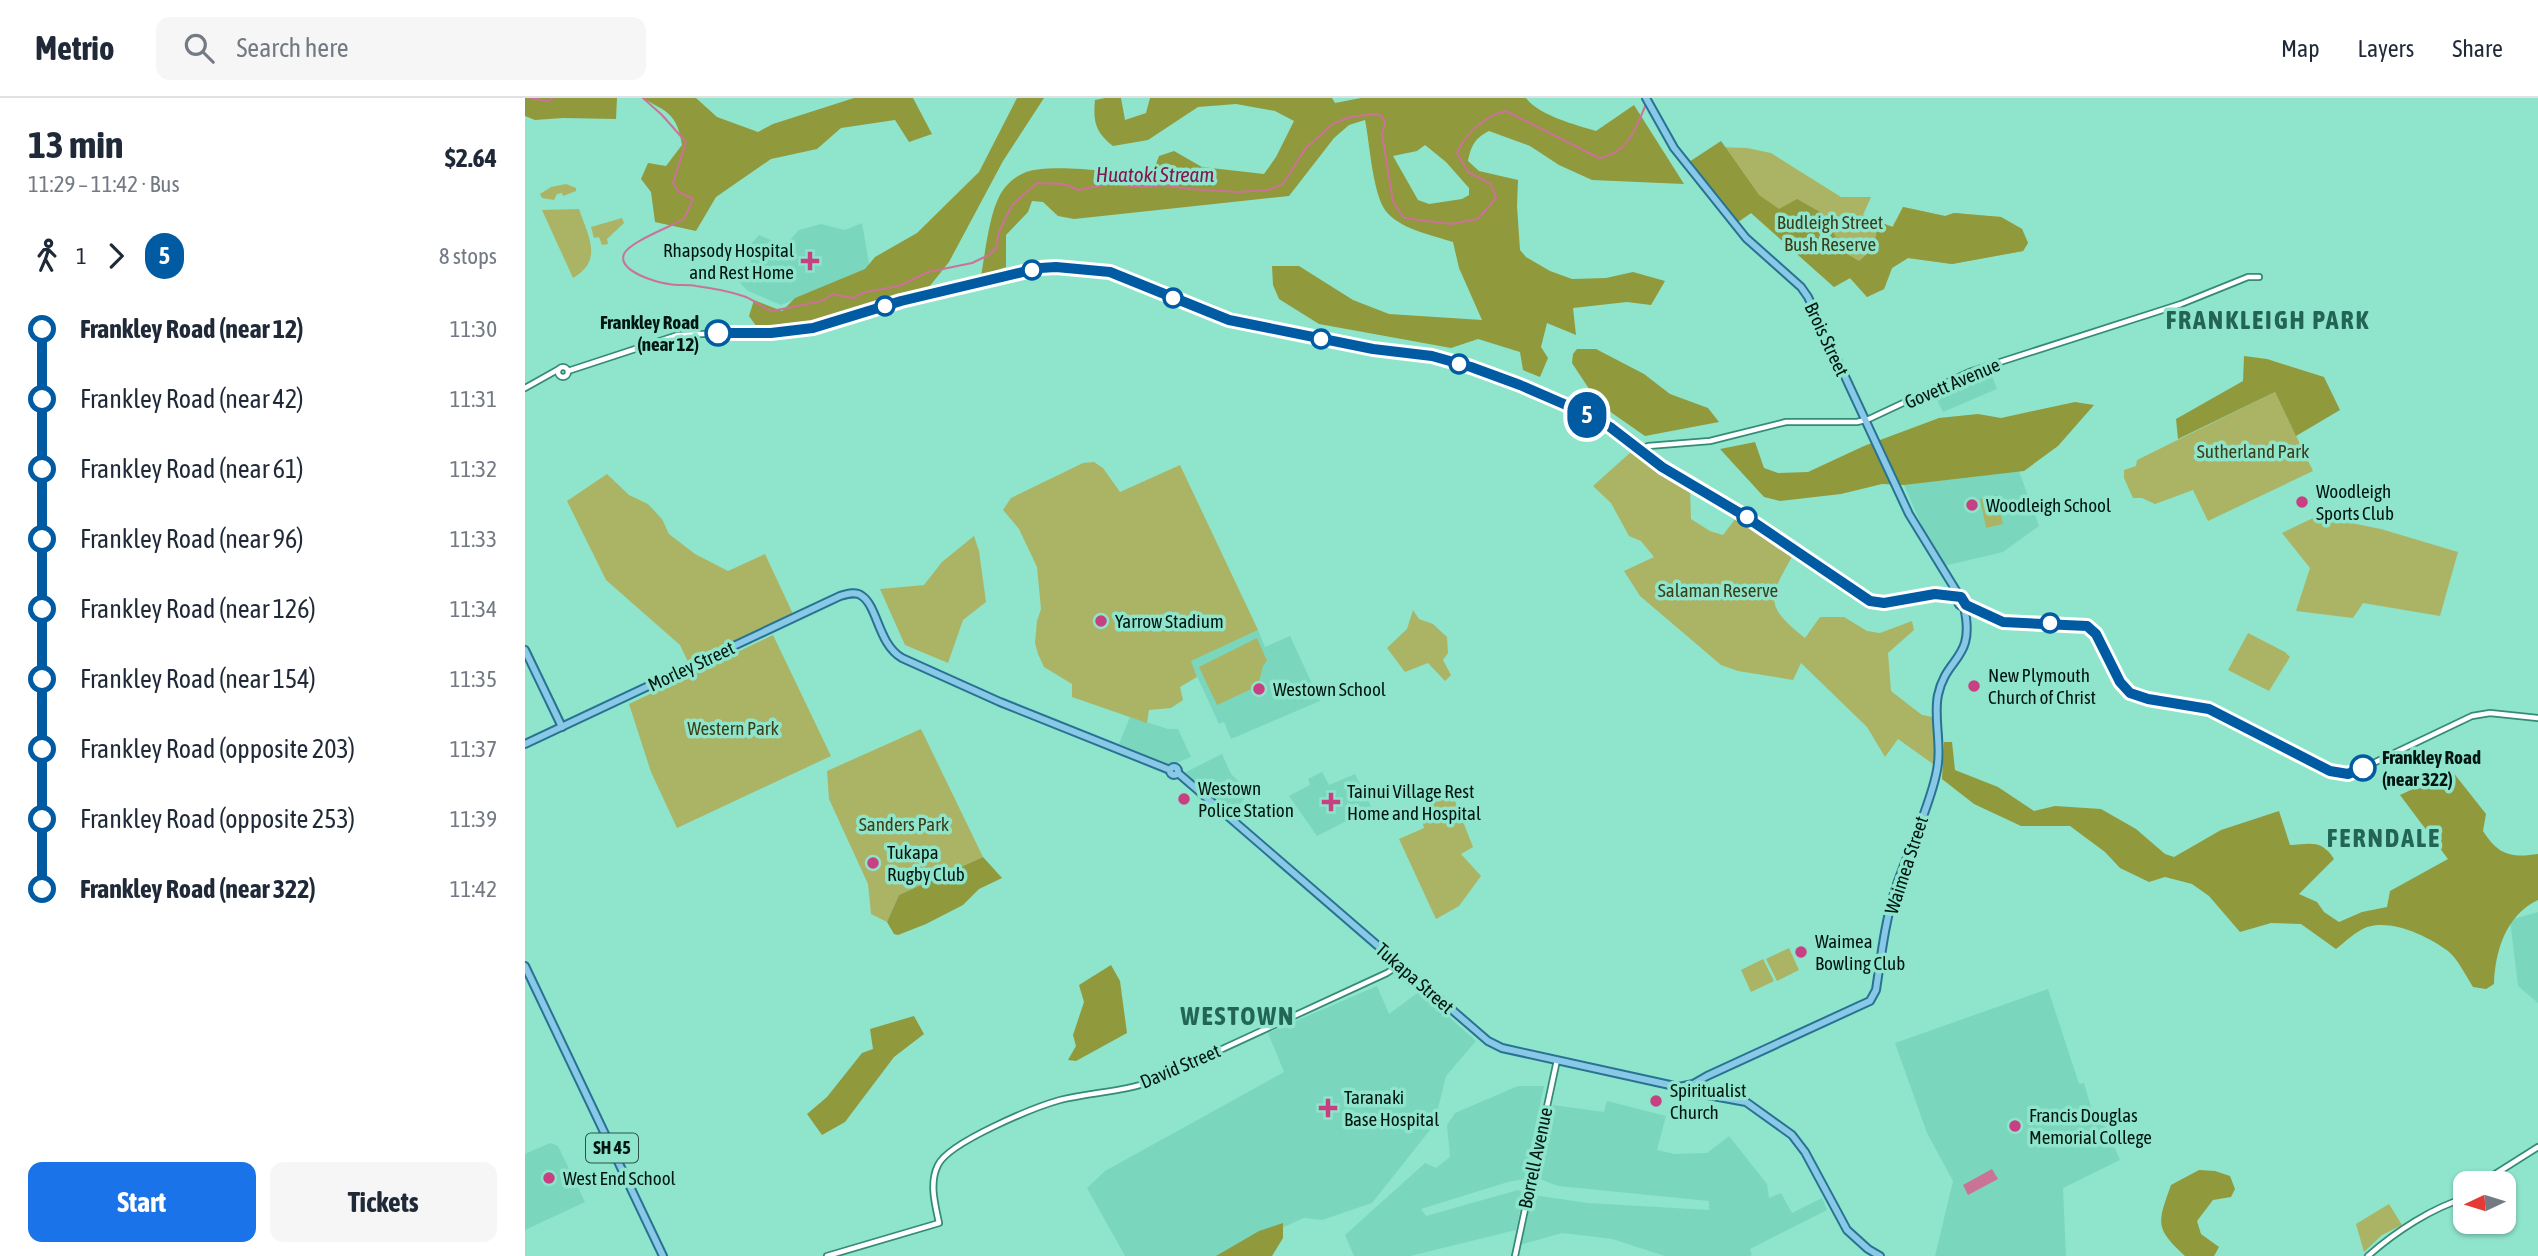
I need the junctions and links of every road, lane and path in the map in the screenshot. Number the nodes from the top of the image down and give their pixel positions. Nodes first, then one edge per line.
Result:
1 (1649, 103) edge
2 (2259, 277) dead end
3 (559, 369) junction
4 (568, 371) junction
5 (547, 377) junction
6 (561, 377) junction
7 (525, 388) edge
8 (1866, 420) junction
9 (1638, 451) junction
10 (1959, 598) junction
11 (1965, 606) junction
12 (525, 650) edge
13 (2538, 718) edge
14 (562, 727) junction
15 (525, 744) edge
16 (1170, 769) joint
17 (1399, 965) junction
18 (525, 966) edge
19 (1557, 1060) junction
20 (1714, 1074) junction
21 (1700, 1087) junction
22 (1715, 1091) junction
23 (1722, 1096) junction
24 (2538, 1147) edge
25 (2500, 1171) edge
26 (2453, 1200) edge
27 (1868, 1250) junction
28 (663, 1256) edge
29 (827, 1256) edge
30 (1515, 1256) edge
31 (1874, 1256) edge
32 (1880, 1256) edge
33 (2368, 1256) edge

1 - 8 main road, Brois Street
2 - 8 street, Govett Avenue
3 - 4 street
3 - 5 street
3 - 6 street
4 - 6 street
4 - 9 street
5 - 6 street
5 - 7 street
8 - 9 street, Govett Avenue
8 - 10 main road, Brois Street
9 - 10 street
10 - 11 main road, Brois Street
11 - 13 street
11 - 20 main road, Waimea Street
12 - 14 main road
14 - 15 main road, Morley Street
14 - 16 main road, Morley Street
16 - 17 main road, Tukapa Street
17 - 19 main road, Tukapa Street
17 - 29 street, David Street
18 - 28 main road, SH 45
19 - 21 main road, Tukapa Street
19 - 30 street, Borrell Avenue
20 - 21 main road, Waimea Street
20 - 22 main road
21 - 22 main road
21 - 23 main road
22 - 23 main road
23 - 27 main road
24 - 25 street
26 - 33 street
27 - 31 main road
27 - 32 main road

